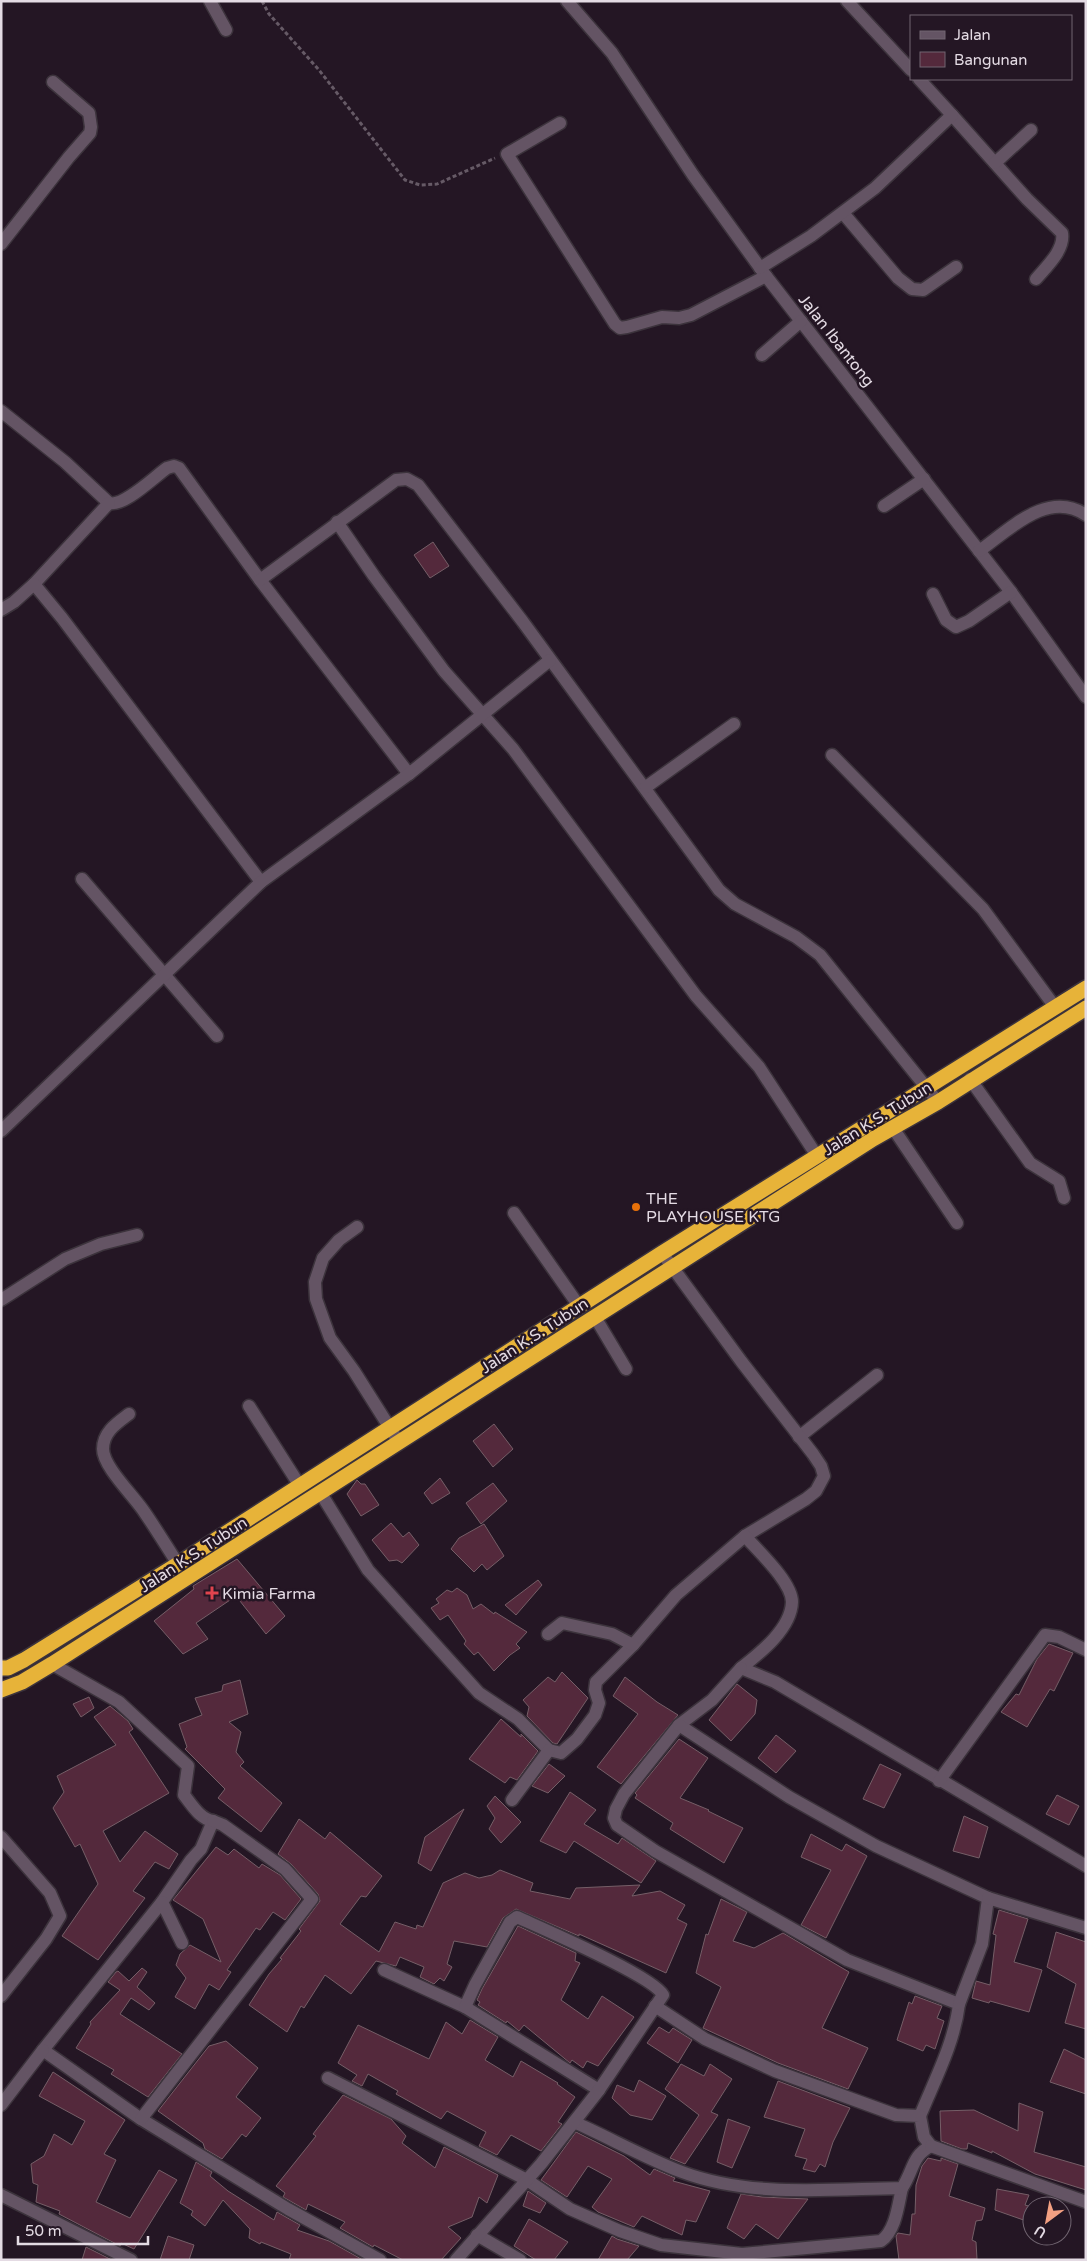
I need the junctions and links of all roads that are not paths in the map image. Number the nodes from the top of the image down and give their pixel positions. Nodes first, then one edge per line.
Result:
1 (210, 1) edge
2 (567, 1) edge
3 (847, 1) edge
4 (226, 30) dead end
5 (910, 69) edge
6 (920, 80) edge
7 (53, 82) dead end
8 (952, 115) junction
9 (560, 123) dead end
10 (1031, 130) dead end
11 (994, 163) junction
12 (844, 213) junction
13 (1, 244) edge
14 (956, 266) dead end
15 (763, 272) junction
16 (1036, 279) dead end
17 (802, 321) junction
18 (762, 355) dead end
19 (1, 410) edge
20 (924, 479) junction
21 (109, 503) junction
22 (884, 506) dead end
23 (1086, 515) edge
24 (337, 522) junction
25 (979, 551) junction
26 (260, 580) junction
27 (34, 584) junction
28 (1011, 592) junction
29 (933, 594) dead end
30 (1, 610) edge
31 (550, 660) junction
32 (1086, 697) edge
33 (482, 716) junction
34 (734, 724) dead end
35 (832, 755) dead end
36 (409, 774) junction
37 (646, 787) junction
38 (82, 879) dead end
39 (262, 882) junction
40 (165, 974) junction
41 (1086, 988) edge
42 (1055, 1007) junction
43 (1086, 1008) edge
44 (217, 1036) dead end
45 (973, 1078) junction
46 (927, 1088) junction
47 (938, 1102) junction
48 (893, 1128) junction
49 (1, 1131) edge
50 (817, 1156) junction
51 (1064, 1198) dead end
52 (514, 1213) dead end
53 (957, 1222) dead end
54 (358, 1227) dead end
55 (137, 1235) dead end
56 (662, 1252) junction
57 (671, 1267) junction
58 (1, 1300) edge
59 (579, 1306) junction
60 (594, 1317) junction
61 (626, 1369) dead end
62 (877, 1375) dead end
63 (249, 1406) dead end
64 (129, 1414) dead end
65 (389, 1427) junction
66 (799, 1437) junction
67 (398, 1442) junction
68 (300, 1486) junction
69 (320, 1492) junction
70 (745, 1536) junction
71 (178, 1564) junction
72 (548, 1634) dead end
73 (633, 1645) junction
74 (1086, 1650) edge
75 (52, 1664) junction
76 (1, 1668) edge
77 (741, 1668) junction
78 (1, 1690) edge
79 (679, 1725) junction
80 (549, 1750) junction
81 (939, 1781) junction
82 (512, 1800) dead end
83 (213, 1821) junction
84 (1, 1837) edge
85 (1086, 1866) edge
86 (988, 1898) junction
87 (162, 1902) junction
88 (1086, 1928) edge
89 (182, 1943) dead end
90 (384, 1970) dead end
91 (1, 1996) edge
92 (959, 2004) junction
93 (655, 2006) junction
94 (465, 2007) junction
95 (43, 2050) junction
96 (328, 2078) dead end
97 (599, 2090) junction
98 (1, 2105) edge
99 (920, 2116) junction
100 (141, 2119) junction
101 (574, 2122) junction
102 (931, 2146) junction
103 (527, 2180) junction
104 (902, 2188) junction
105 (1, 2195) edge
106 (1086, 2202) edge
107 (477, 2235) junction
108 (131, 2260) edge
109 (380, 2260) edge
110 (456, 2260) edge
111 (520, 2260) edge

1 - 4 street
2 - 15 street, Jalan Ibantong
3 - 5 street
6 - 8 street
7 - 13 street
8 - 11 street
8 - 12 street
9 - 15 street
10 - 11 street
11 - 16 street
12 - 14 street
12 - 15 street
15 - 17 street, Jalan Ibantong
17 - 18 street
17 - 20 street, Jalan Ibantong
19 - 21 street
20 - 22 street
20 - 25 street, Jalan Ibantong
21 - 26 street
21 - 27 street
23 - 25 street
24 - 26 street
24 - 31 street
24 - 33 street
25 - 28 street, Jalan Ibantong
26 - 36 street
27 - 30 street
27 - 39 street
28 - 29 street
28 - 32 street, Jalan Ibantong
31 - 33 street
31 - 37 street
33 - 36 street
33 - 50 street
34 - 37 street
35 - 42 street
36 - 39 street
37 - 46 street
38 - 40 street
39 - 40 street
40 - 44 street
40 - 49 street
41 - 42 highway, Jalan K.S. Tubun
42 - 46 highway, Jalan K.S. Tubun
43 - 45 highway, Jalan K.S. Tubun
45 - 47 highway, Jalan K.S. Tubun
45 - 51 street
46 - 47 street
46 - 50 highway, Jalan K.S. Tubun
47 - 48 highway, Jalan K.S. Tubun
48 - 53 street
48 - 57 highway, Jalan K.S. Tubun
50 - 56 highway, Jalan K.S. Tubun
52 - 59 street
54 - 65 street
55 - 58 street
56 - 57 street
56 - 59 highway, Jalan K.S. Tubun
57 - 60 highway, Jalan K.S. Tubun
57 - 66 street
59 - 65 highway, Jalan K.S. Tubun
60 - 61 street
60 - 67 highway, Jalan K.S. Tubun
62 - 66 street
63 - 68 street
64 - 71 street
65 - 67 street
65 - 68 highway, Jalan K.S. Tubun
66 - 70 street
67 - 69 highway, Jalan K.S. Tubun
68 - 71 highway, Jalan K.S. Tubun
69 - 75 highway, Jalan K.S. Tubun
69 - 80 street
70 - 73 street
70 - 77 street
71 - 76 highway, Jalan K.S. Tubun
72 - 73 street
73 - 80 street
74 - 81 street
75 - 78 highway, Jalan K.S. Tubun
75 - 83 street
77 - 79 street
77 - 81 street
79 - 86 street
79 - 92 street
80 - 82 street
81 - 85 street
83 - 87 street
83 - 100 street
84 - 91 street
86 - 88 street
86 - 92 street
87 - 89 street
87 - 95 street
90 - 94 street
92 - 99 street
93 - 94 street
93 - 97 street
93 - 99 street
94 - 97 street
95 - 98 street
95 - 100 street
96 - 103 street
97 - 101 street
99 - 102 street
100 - 109 street
101 - 103 street
101 - 104 street
102 - 104 street
102 - 106 street
103 - 104 street
103 - 107 street
105 - 108 street
107 - 110 street
107 - 111 street

